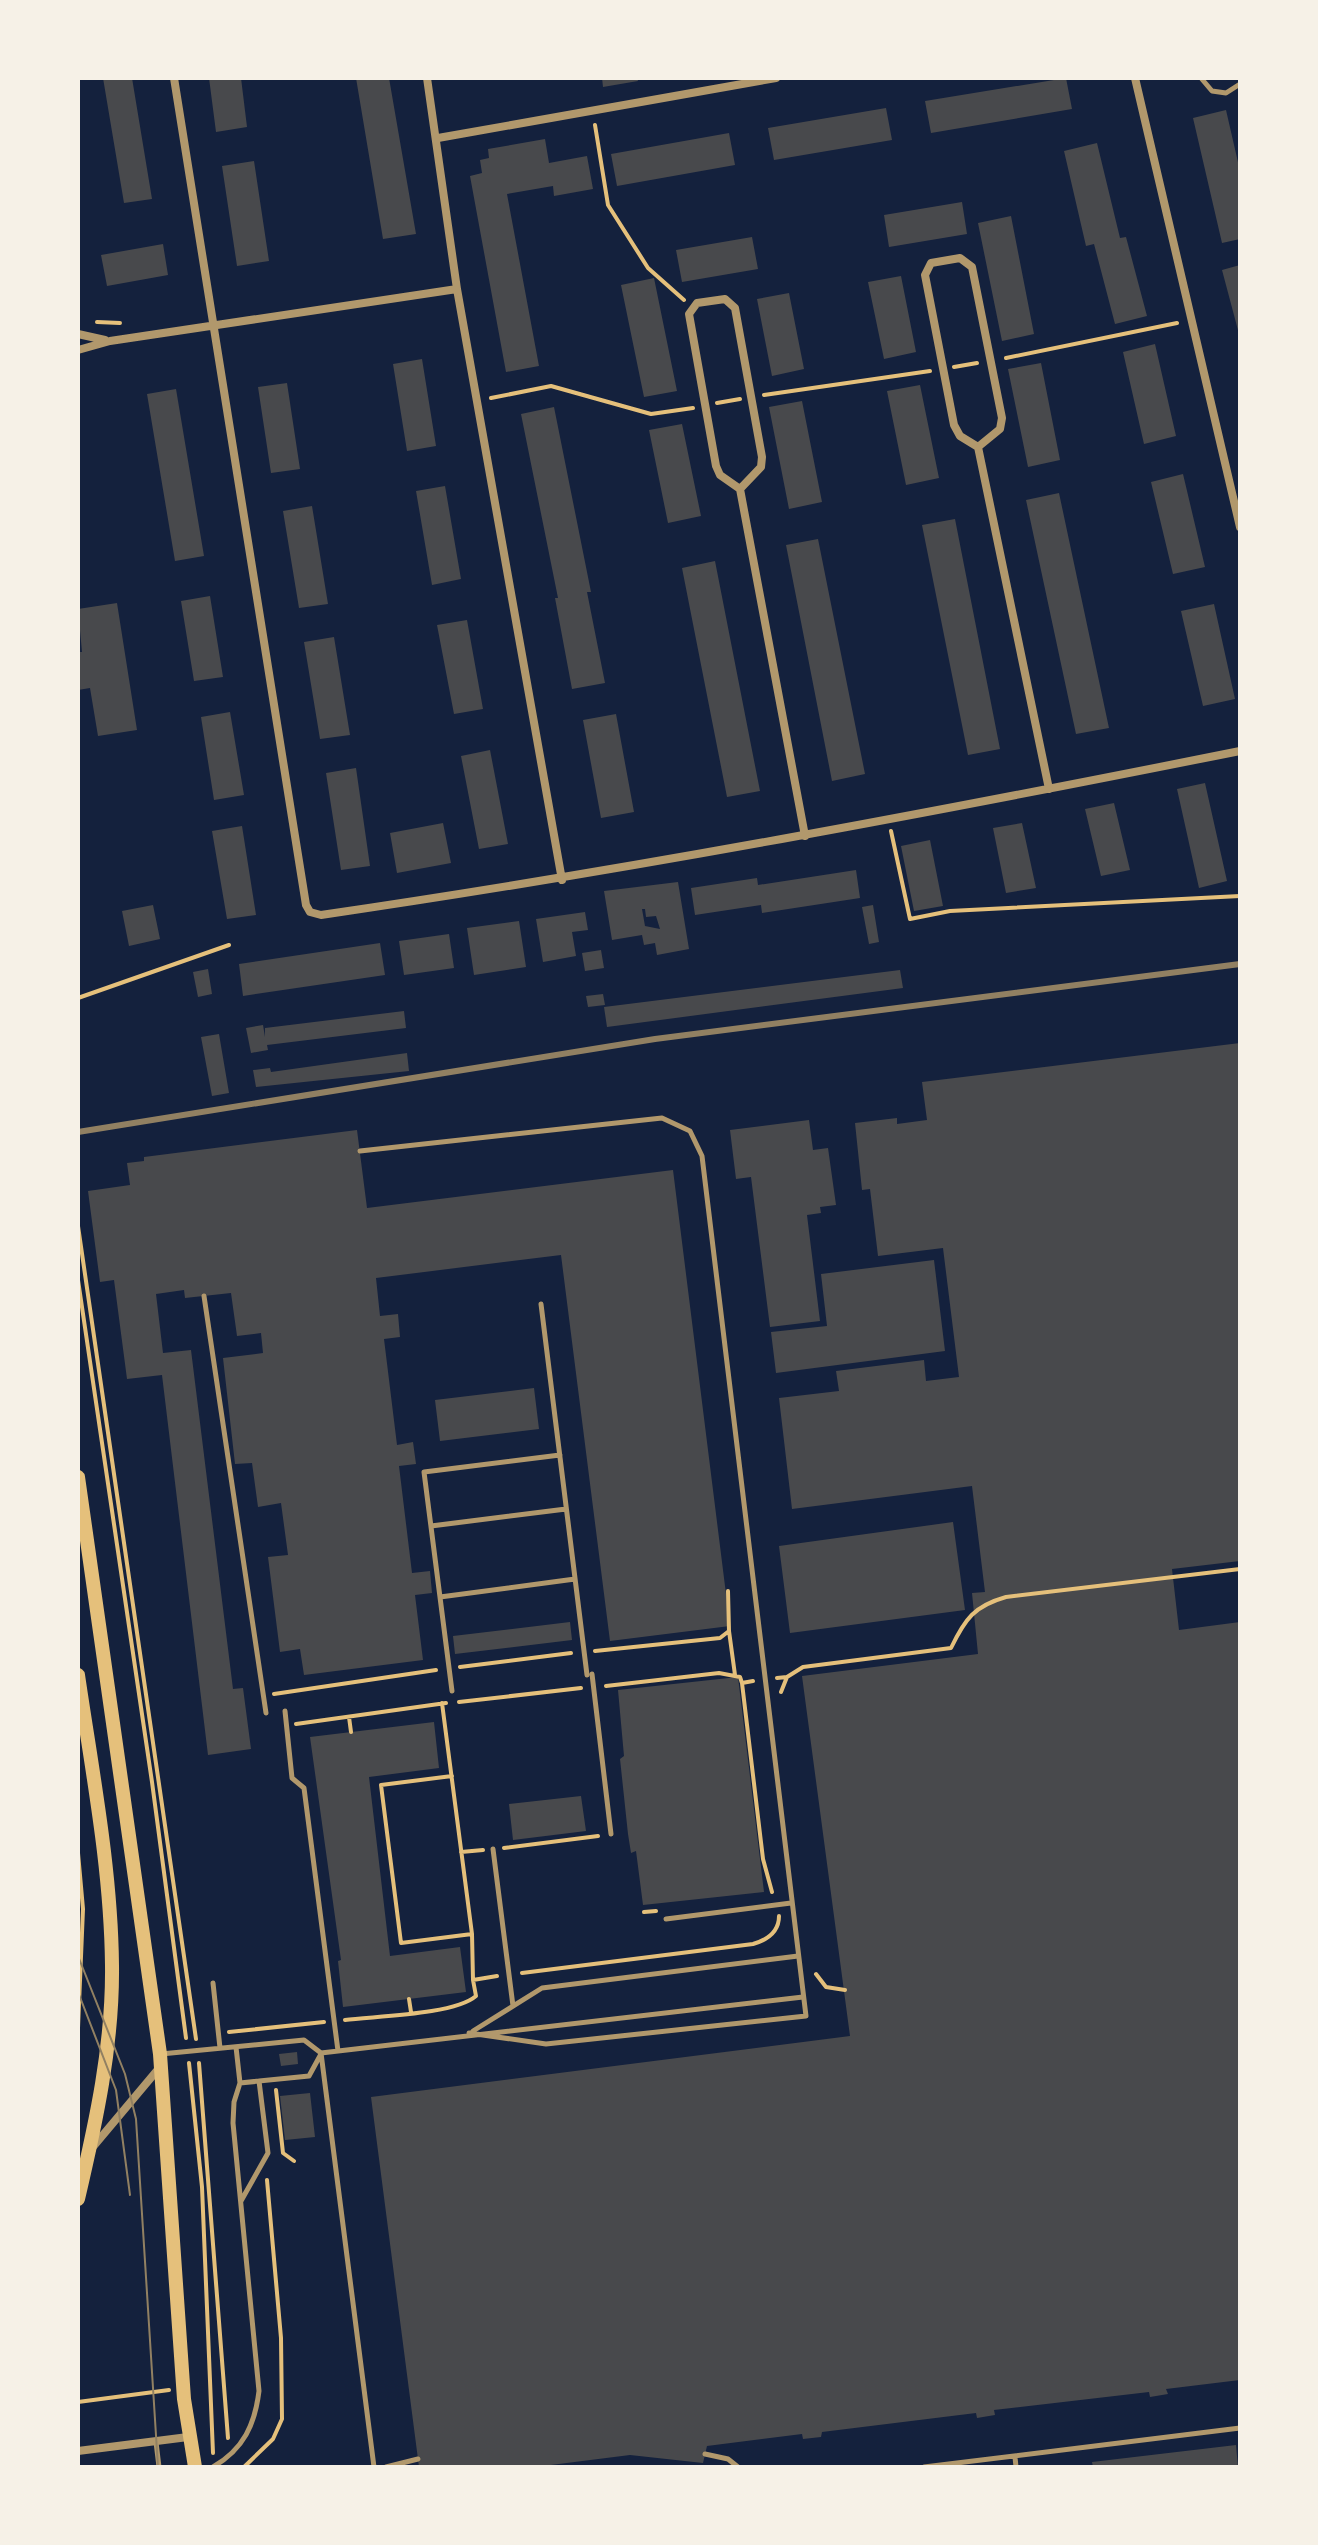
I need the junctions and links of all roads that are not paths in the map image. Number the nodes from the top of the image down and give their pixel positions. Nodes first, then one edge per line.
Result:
1 (174, 78) edge
2 (427, 78) edge
3 (776, 78) edge
4 (1135, 78) edge
5 (1201, 78) edge
6 (1240, 84) edge
7 (438, 138) junction
8 (457, 289) junction
9 (212, 328) junction
10 (78, 334) edge
11 (110, 341) junction
12 (78, 350) edge
13 (978, 447) junction
14 (740, 489) junction
15 (1240, 527) edge
16 (1240, 751) edge
17 (1049, 789) junction
18 (805, 836) junction
19 (562, 880) junction
20 (360, 1151) dead end
21 (204, 1296) dead end
22 (541, 1304) dead end
23 (560, 1455) junction
24 (78, 1477) edge
25 (566, 1509) junction
26 (431, 1526) junction
27 (575, 1579) junction
28 (440, 1597) junction
29 (78, 1675) edge
30 (452, 1691) dead end
31 (285, 1711) dead end
32 (266, 1713) dead end
33 (611, 1834) road end
34 (493, 1849) road end
35 (791, 1903) junction
36 (666, 1919) dead end
37 (798, 1956) junction
38 (213, 1983) dead end
39 (803, 1997) junction
40 (513, 2006) junction
41 (469, 2033) junction
42 (236, 2047) junction
43 (220, 2048) junction
44 (338, 2051) junction
45 (321, 2053) junction
46 (160, 2060) junction
47 (259, 2081) junction
48 (240, 2083) junction
49 (89, 2153) junction
50 (78, 2199) edge
51 (241, 2201) junction
52 (1240, 2428) edge
53 (188, 2437) junction
54 (156, 2442) junction
55 (78, 2451) edge
56 (705, 2454) dead end
57 (1015, 2457) junction
58 (418, 2459) dead end
59 (215, 2466) edge
60 (159, 2467) edge
61 (195, 2467) edge
62 (374, 2467) edge
63 (386, 2467) edge
64 (738, 2467) edge
65 (924, 2467) edge
66 (1016, 2467) edge

1 - 9 street
2 - 7 street
3 - 7 street
4 - 15 street
5 - 6 lane
7 - 8 street
8 - 9 street
8 - 19 street
9 - 11 street
9 - 19 street
10 - 11 street
11 - 12 street
13 - 13 street
13 - 17 street
14 - 14 street
14 - 18 street
16 - 17 street
17 - 18 street
18 - 19 street
20 - 35 lane
21 - 32 lane
22 - 23 lane
23 - 25 lane
23 - 26 lane
24 - 46 main road
25 - 26 lane
25 - 27 lane
26 - 28 lane
27 - 28 lane
27 - 33 lane
28 - 30 lane
29 - 49 main road
31 - 44 lane
34 - 40 lane
35 - 36 lane
35 - 37 lane
37 - 39 lane
37 - 40 lane
38 - 43 lane
39 - 41 lane
39 - 41 lane
40 - 41 lane
41 - 44 lane
42 - 43 lane
42 - 45 lane
42 - 48 lane
43 - 46 lane
44 - 45 lane
45 - 47 lane
45 - 62 lane
46 - 49 street
46 - 53 main road
47 - 48 lane
47 - 51 lane
48 - 51 lane
49 - 50 main road
51 - 59 lane
52 - 57 lane
53 - 54 street
53 - 61 main road
54 - 55 street
54 - 60 lane
56 - 64 lane
57 - 65 lane
57 - 66 lane
58 - 63 lane

